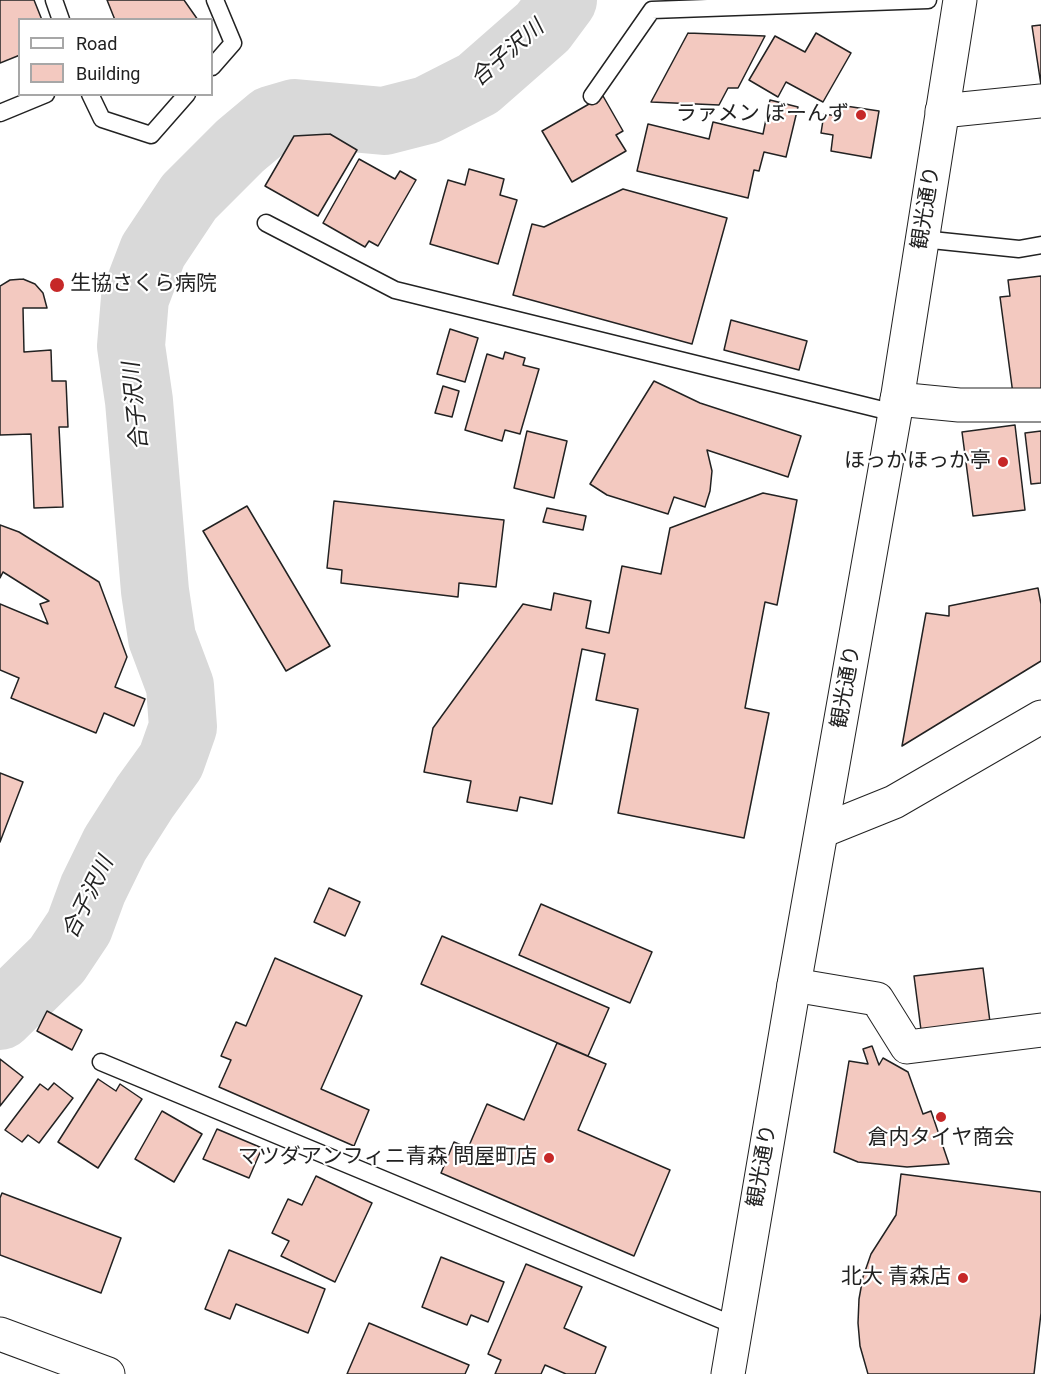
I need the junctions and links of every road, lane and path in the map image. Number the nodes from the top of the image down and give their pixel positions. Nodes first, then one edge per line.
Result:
1 (54, 0) edge
2 (214, 0) edge
3 (928, 0) edge
4 (960, 0) edge
5 (60, 18) edge
6 (213, 66) edge
7 (41, 96) edge
8 (91, 96) edge
9 (185, 96) edge
10 (592, 96) dead end
11 (1041, 101) edge
12 (942, 111) junction
13 (0, 113) edge
14 (266, 223) dead end
15 (922, 239) junction
16 (1041, 244) edge
17 (1041, 405) edge
18 (896, 406) junction
19 (1041, 717) edge
20 (822, 831) junction
21 (794, 986) junction
22 (1041, 1029) edge
23 (100, 1062) dead end
24 (736, 1326) junction
25 (0, 1334) edge
26 (108, 1374) edge
27 (728, 1374) edge

1 - 5 lane
2 - 6 lane
3 - 10 lane
4 - 12 main road, 観光通り
7 - 13 lane
8 - 9 lane
11 - 12 main road
12 - 15 main road, 観光通り
14 - 18 lane
15 - 16 lane
15 - 18 main road, 観光通り
17 - 18 main road
18 - 20 main road, 観光通り
19 - 20 main road
20 - 21 main road, 観光通り
21 - 22 main road
21 - 24 main road, 観光通り
23 - 24 lane
24 - 27 main road, 観光通り
25 - 26 main road

